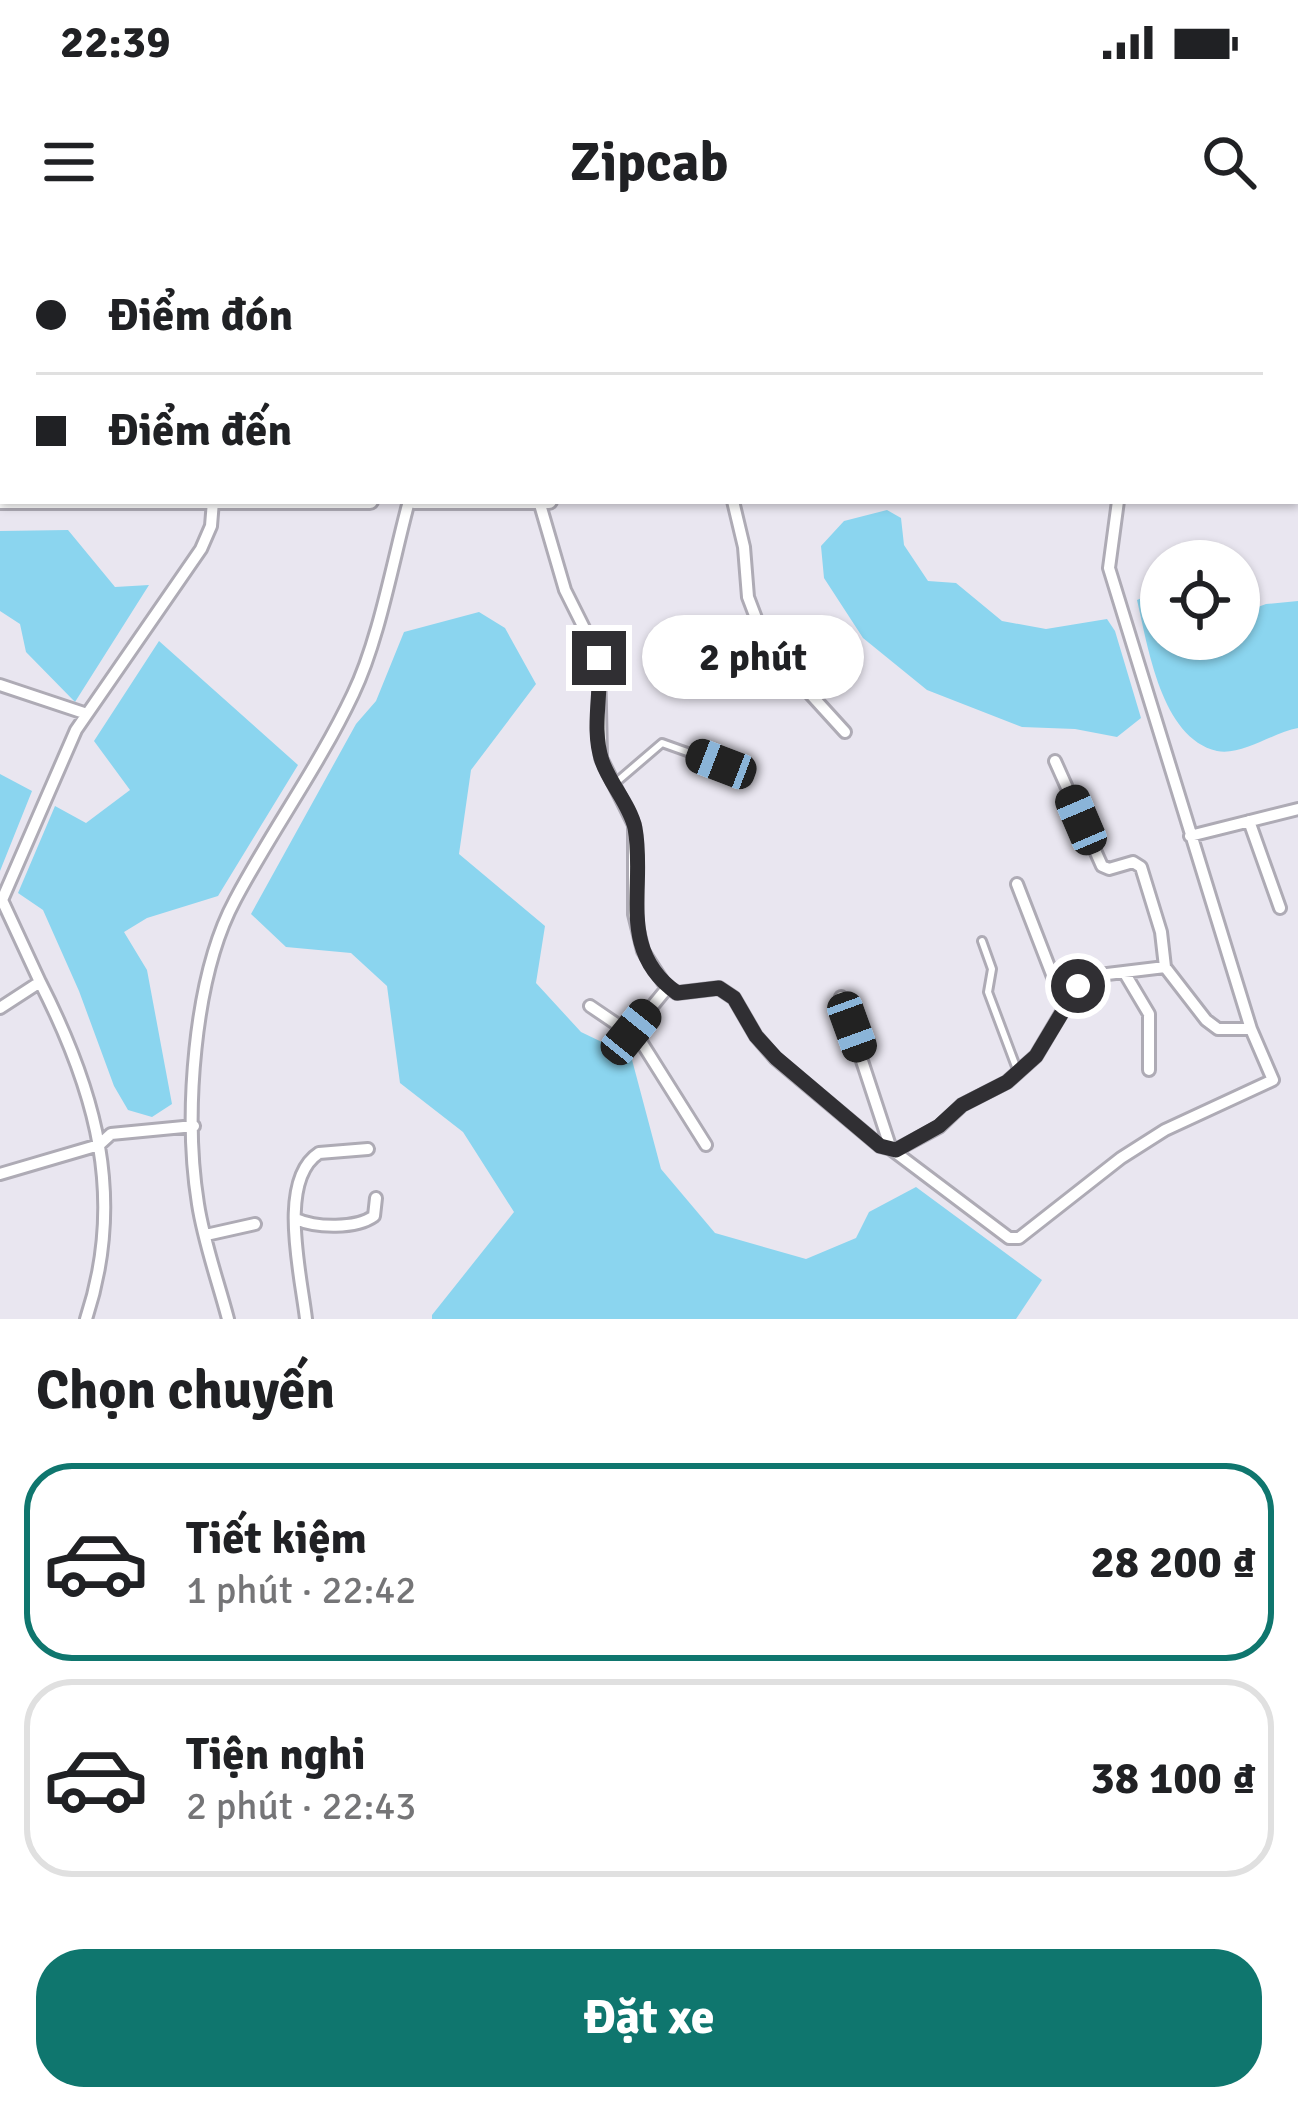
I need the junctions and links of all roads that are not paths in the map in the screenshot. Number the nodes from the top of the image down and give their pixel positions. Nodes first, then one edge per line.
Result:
1 (213, 504) edge
2 (410, 504) edge
3 (540, 504) edge
4 (734, 504) edge
5 (1118, 504) edge
6 (0, 685) edge
7 (87, 714) junction
8 (845, 732) dead end
9 (1055, 761) dead end
10 (721, 764) dead end
11 (614, 785) junction
12 (1298, 808) edge
13 (1249, 821) junction
14 (1190, 836) junction
15 (1017, 884) dead end
16 (1280, 908) dead end
17 (982, 940) dead end
18 (1166, 968) junction
19 (1124, 972) junction
20 (40, 982) junction
21 (668, 986) junction
22 (841, 997) dead end
23 (590, 1006) dead end
24 (1065, 1008) junction
25 (0, 1009) edge
26 (1251, 1028) junction
27 (631, 1032) junction
28 (1149, 1070) dead end
29 (1018, 1072) junction
30 (194, 1126) junction
31 (706, 1144) dead end
32 (99, 1145) junction
33 (368, 1149) dead end
34 (891, 1149) junction
35 (0, 1174) edge
36 (376, 1198) dead end
37 (296, 1219) junction
38 (254, 1224) dead end
39 (206, 1235) junction
40 (86, 1319) edge
41 (228, 1319) edge
42 (306, 1319) edge

1 - 7 street
2 - 30 street
3 - 11 street
4 - 8 street
5 - 14 street
6 - 7 street
7 - 20 street
9 - 18 street
10 - 11 lane
11 - 21 street
12 - 13 street
13 - 14 street
13 - 16 street
14 - 26 street
15 - 24 street
17 - 29 lane
18 - 19 street
18 - 26 street
19 - 24 street
19 - 28 street
20 - 25 street
20 - 32 street
21 - 27 street
21 - 34 street
22 - 34 street
23 - 27 street
24 - 29 street
26 - 34 street
27 - 31 street
29 - 34 street
30 - 32 street
30 - 39 street
32 - 35 street
32 - 40 street
33 - 37 street
36 - 37 street
37 - 42 street
38 - 39 street
39 - 41 street

